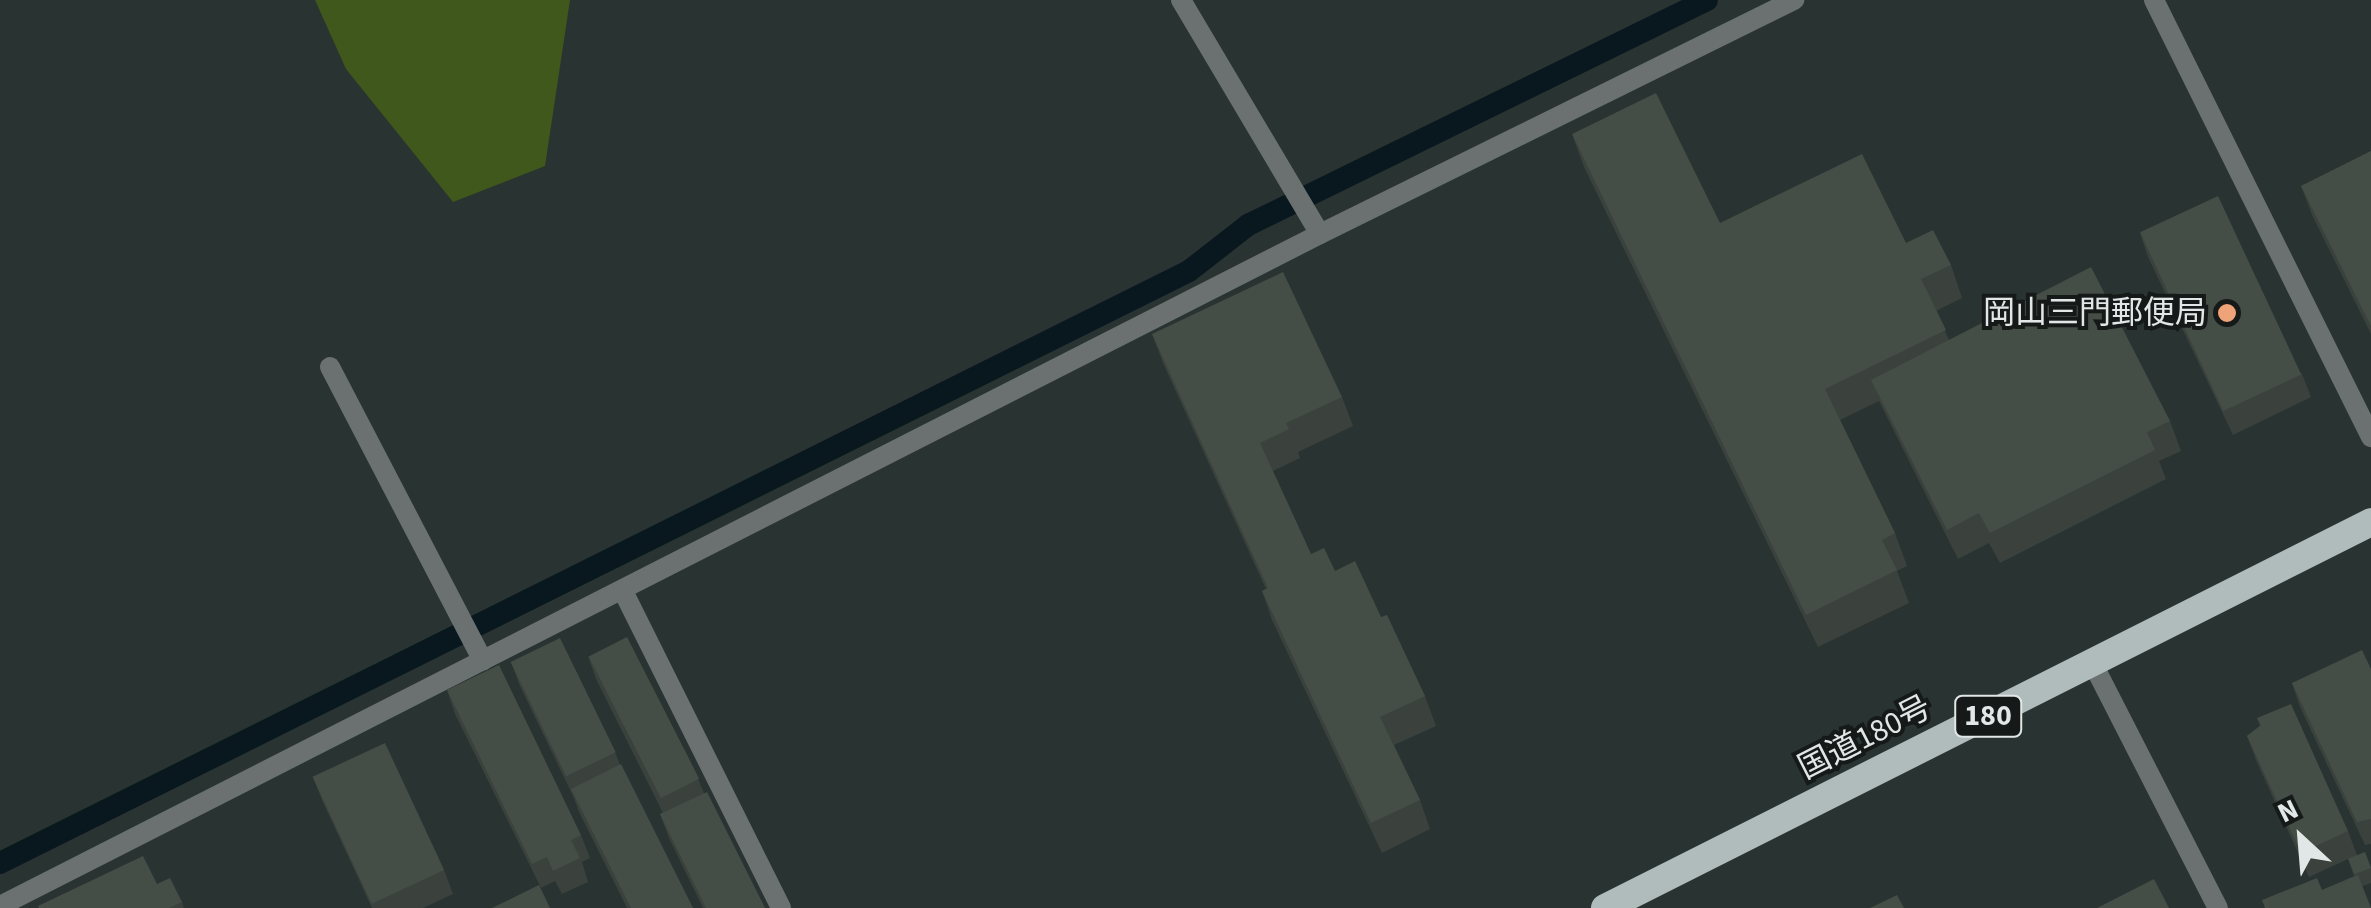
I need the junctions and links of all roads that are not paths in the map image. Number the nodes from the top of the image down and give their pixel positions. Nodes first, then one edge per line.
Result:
1 (1181, 0) edge
2 (1794, 0) edge
3 (2154, 0) edge
4 (1320, 234) junction
5 (330, 368) dead end
6 (2371, 437) edge
7 (2371, 522) edge
8 (622, 592) junction
9 (483, 661) junction
10 (2093, 664) junction
11 (0, 906) edge
12 (781, 908) edge
13 (1605, 908) edge
14 (2218, 908) edge

1 - 4 street
2 - 4 street
3 - 6 street
4 - 8 street
5 - 9 street
7 - 10 highway, 国道180号 / 180
8 - 9 street
8 - 12 street
9 - 11 street
10 - 13 highway, 国道180号 / 180
10 - 14 street

